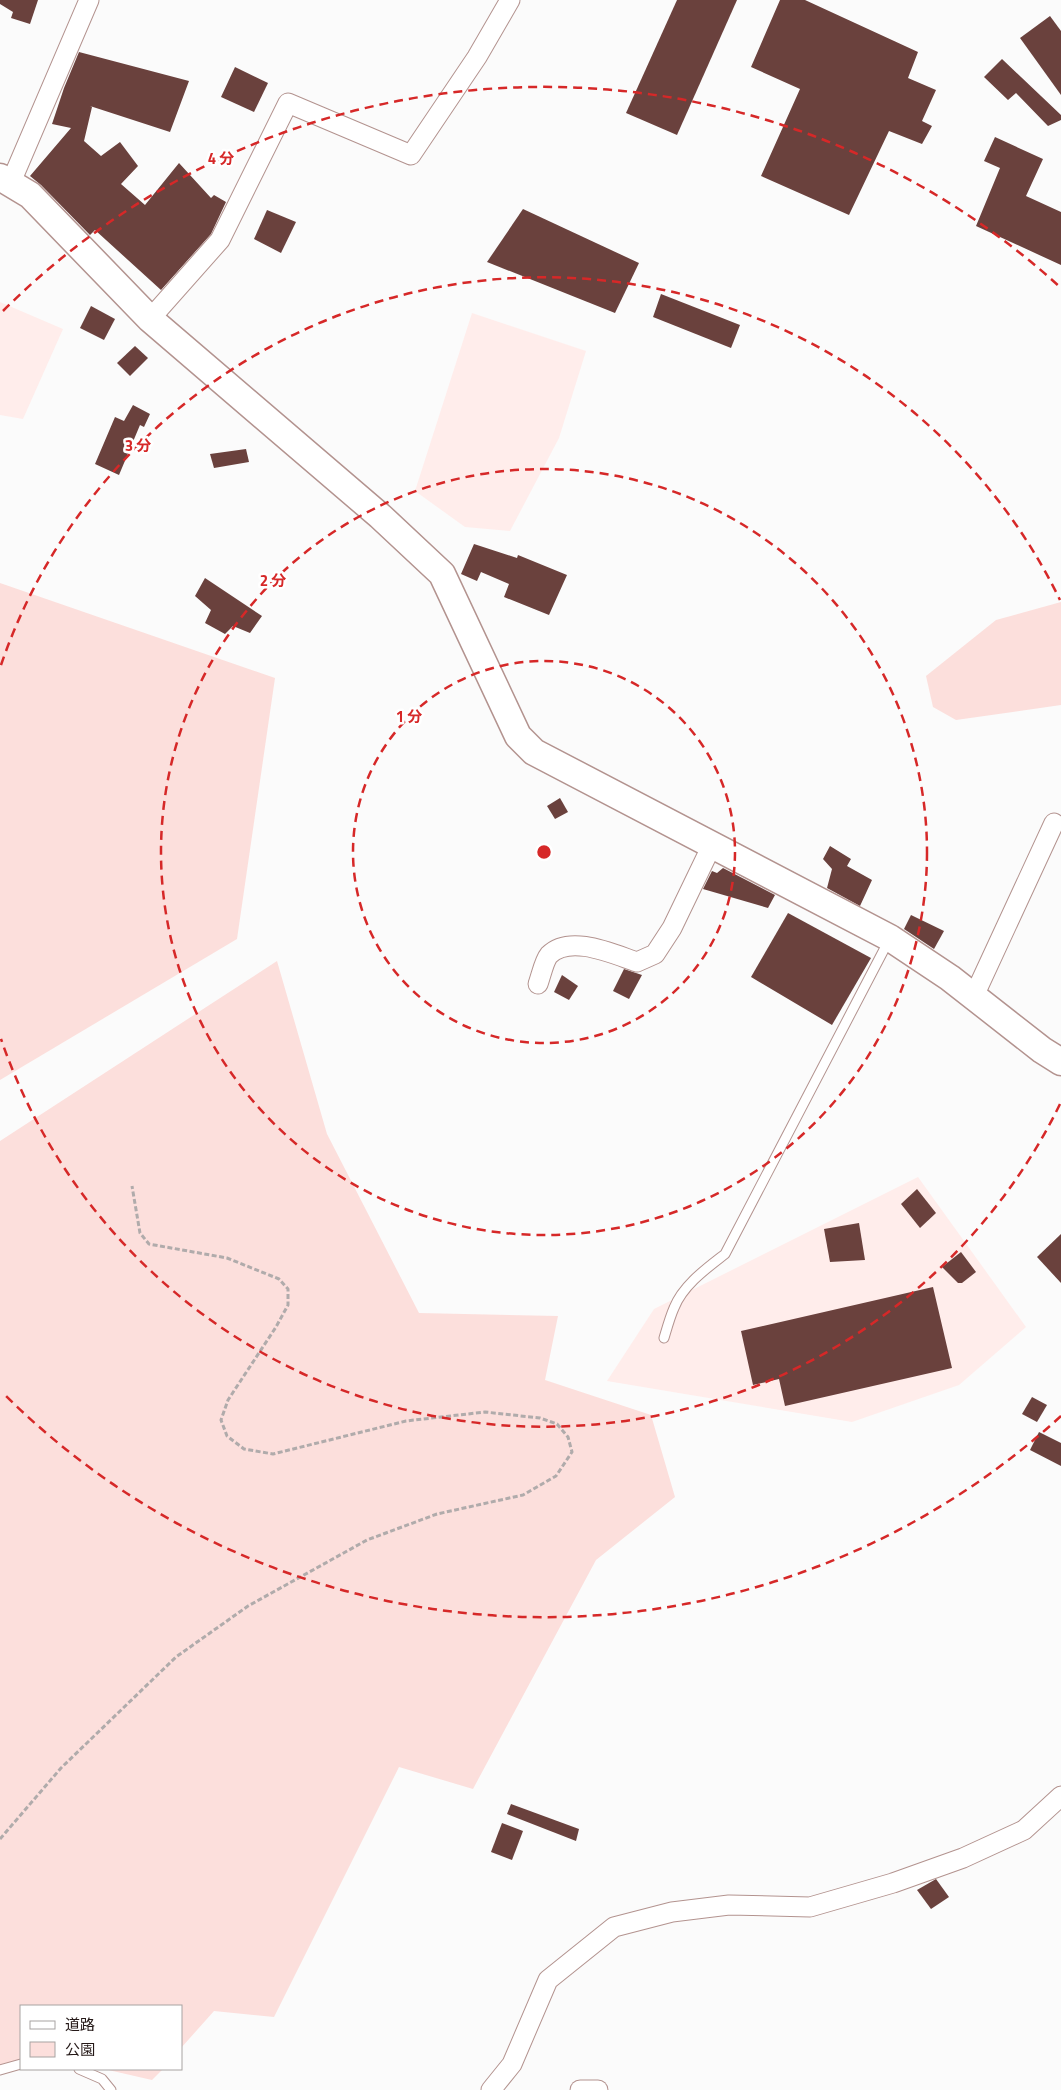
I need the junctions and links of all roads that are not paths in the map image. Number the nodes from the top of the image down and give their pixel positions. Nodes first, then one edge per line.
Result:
1 (89, 0) edge
2 (510, 0) edge
3 (1, 177) edge
4 (150, 319) junction
5 (1054, 823) dead end
6 (712, 845) junction
7 (890, 938) junction
8 (538, 984) dead end
9 (974, 996) junction
10 (1061, 1062) edge
11 (664, 1338) dead end
12 (1061, 1796) edge
13 (20, 2064) edge
14 (0, 2070) edge
15 (81, 2070) edge
16 (111, 2090) edge
17 (491, 2090) edge
18 (580, 2090) edge
19 (598, 2090) edge

1 - 3 street
2 - 4 street
3 - 4 street
4 - 6 street
5 - 9 street
6 - 7 street
6 - 8 street
7 - 9 street
7 - 11 lane
9 - 10 street
12 - 17 street
13 - 14 lane
15 - 16 lane
18 - 19 street

